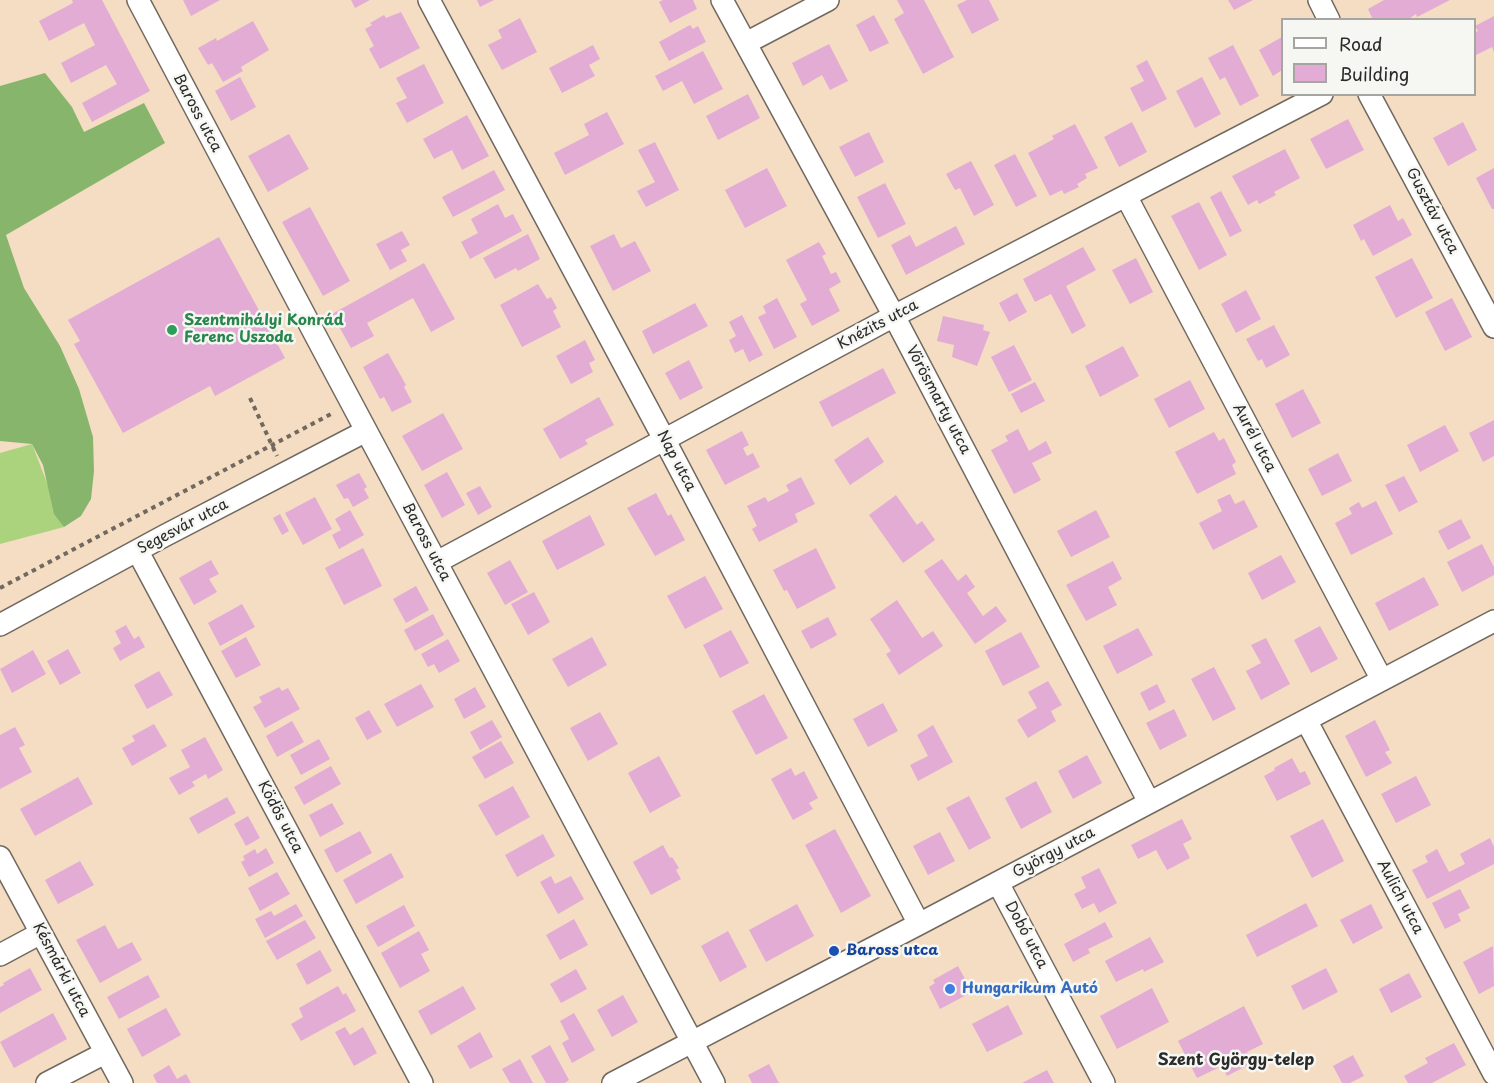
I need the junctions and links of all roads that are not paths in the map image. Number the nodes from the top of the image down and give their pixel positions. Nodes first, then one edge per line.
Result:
1 (138, 0) edge
2 (429, 0) edge
3 (722, 0) edge
4 (828, 0) edge
5 (1319, 0) edge
6 (1328, 18) edge
7 (746, 43) junction
8 (1318, 96) edge
9 (1370, 96) edge
10 (1126, 196) junction
11 (894, 316) junction
12 (1494, 327) edge
13 (366, 431) junction
14 (664, 439) junction
15 (138, 552) junction
16 (436, 562) junction
17 (1494, 621) edge
18 (0, 625) edge
19 (1382, 680) junction
20 (1306, 720) junction
21 (1149, 802) junction
22 (0, 857) edge
23 (998, 883) junction
24 (919, 924) junction
25 (41, 933) junction
26 (0, 954) edge
27 (692, 1041) junction
28 (105, 1053) junction
29 (1494, 1074) edge
30 (47, 1083) edge
31 (122, 1083) edge
32 (422, 1083) edge
33 (612, 1083) edge
34 (714, 1083) edge
35 (1104, 1083) edge

1 - 13 street, Baross utca
2 - 14 street, Nap utca
3 - 7 street, Vörösmarty utca
4 - 7 street
5 - 6 street
7 - 11 street, Vörösmarty utca
8 - 10 street, Knézits utca
9 - 12 street, Gusztáv utca
10 - 11 street, Knézits utca
10 - 19 street, Aurél utca
11 - 14 street, Knézits utca
11 - 21 street, Vörösmarty utca
13 - 15 street, Segesvár utca
13 - 16 street, Baross utca
14 - 16 street, Knézits utca
14 - 24 street, Nap utca
15 - 18 street, Segesvár utca
15 - 32 street, Ködös utca
16 - 27 street, Baross utca
17 - 19 street, György utca
19 - 20 street, György utca
20 - 21 street, György utca
20 - 29 street, Aulich utca
21 - 23 street, György utca
22 - 25 street, Késmárki utca
23 - 24 street, György utca
23 - 35 street, Dobó utca
24 - 27 street, György utca
25 - 26 street
25 - 28 street, Késmárki utca
27 - 33 street, György utca
27 - 34 street, Baross utca
28 - 30 street
28 - 31 street, Késmárki utca

